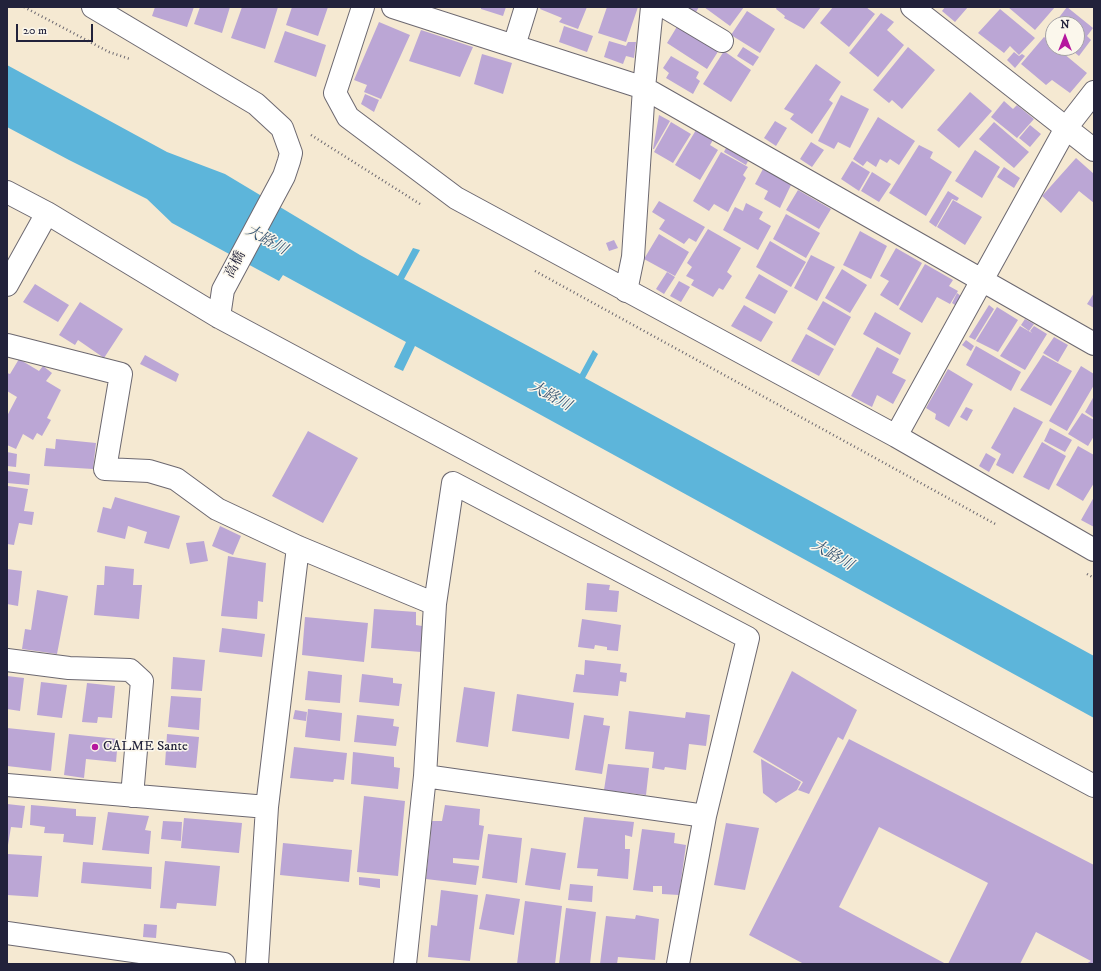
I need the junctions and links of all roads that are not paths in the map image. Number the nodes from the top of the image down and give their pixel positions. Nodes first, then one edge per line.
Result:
1 (92, 7) edge
2 (363, 7) edge
3 (393, 7) edge
4 (526, 7) edge
5 (652, 7) edge
6 (665, 7) edge
7 (912, 7) edge
8 (722, 41) dead end
9 (514, 46) junction
10 (644, 88) junction
11 (1094, 92) edge
12 (1066, 128) junction
13 (1094, 150) edge
14 (7, 192) edge
15 (47, 213) junction
16 (980, 280) junction
17 (7, 285) edge
18 (626, 291) junction
19 (219, 318) junction
20 (1094, 344) edge
21 (7, 345) edge
22 (896, 436) junction
23 (298, 547) junction
24 (1094, 550) edge
25 (435, 604) junction
26 (7, 660) edge
27 (425, 776) junction
28 (7, 785) edge
29 (1094, 786) edge
30 (132, 796) junction
31 (267, 807) junction
32 (705, 816) junction
33 (7, 933) edge
34 (224, 964) edge
35 (257, 964) edge
36 (405, 964) edge
37 (678, 964) edge

1 - 19 street, 高橋
2 - 18 street
3 - 9 street
4 - 9 street
5 - 10 street
6 - 8 street
7 - 12 street
9 - 10 street
10 - 16 street
10 - 18 street
11 - 12 street
12 - 13 street
12 - 16 street
14 - 15 street
15 - 17 street
15 - 19 street
16 - 20 street
16 - 22 street
18 - 22 street
19 - 29 street
21 - 23 street
22 - 24 street
23 - 25 street
23 - 31 street
25 - 27 street
25 - 32 street
26 - 30 street
27 - 32 street
27 - 36 street
28 - 30 street
30 - 31 street
31 - 35 street
32 - 37 street
33 - 34 street

